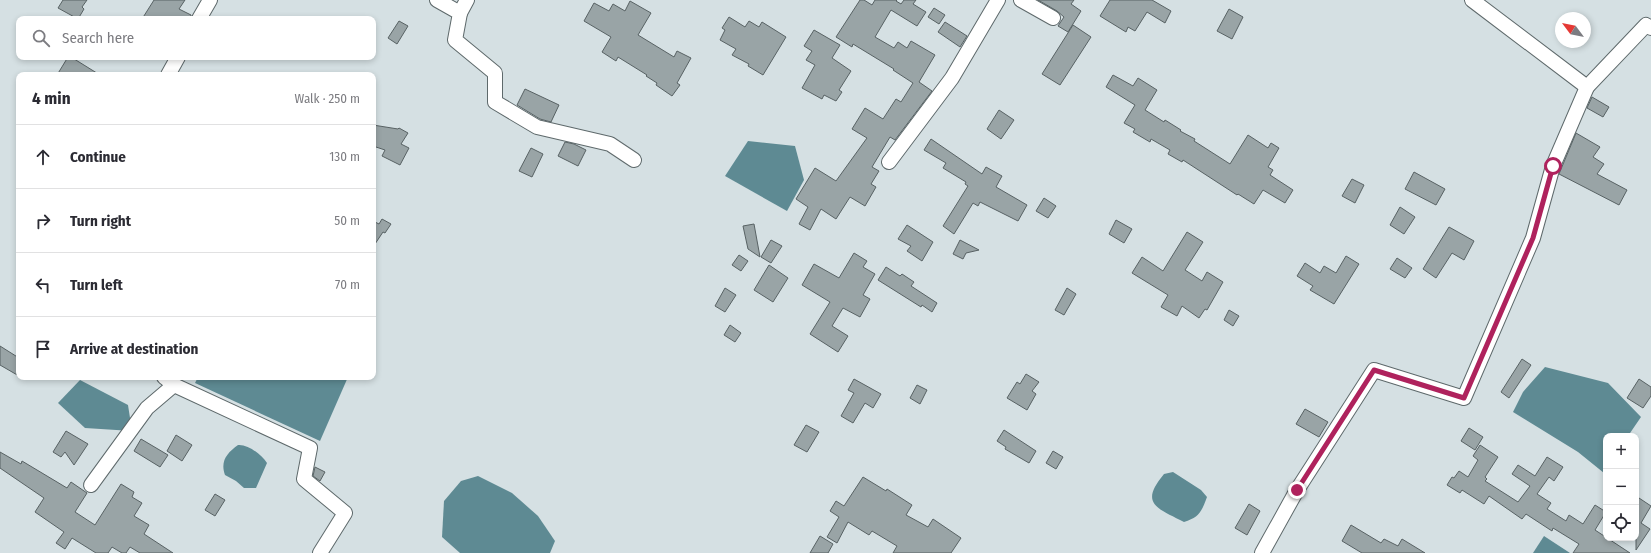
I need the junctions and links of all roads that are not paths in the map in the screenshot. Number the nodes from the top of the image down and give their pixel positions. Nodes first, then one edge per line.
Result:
1 (210, 0) edge
2 (437, 0) edge
3 (467, 0) edge
4 (998, 0) edge
5 (1022, 0) edge
6 (1472, 0) edge
7 (460, 13) junction
8 (201, 16) edge
9 (1053, 18) dead end
10 (1651, 28) edge
11 (176, 60) edge
12 (170, 72) edge
13 (1587, 88) junction
14 (634, 160) dead end
15 (889, 162) dead end
16 (169, 381) edge
17 (91, 485) dead end
18 (320, 553) edge
19 (1262, 553) edge

1 - 8 street
2 - 7 street
3 - 7 street
4 - 15 street
5 - 9 street
6 - 13 street
7 - 14 street
10 - 13 street
11 - 12 street
13 - 19 street
16 - 17 street
16 - 18 street

